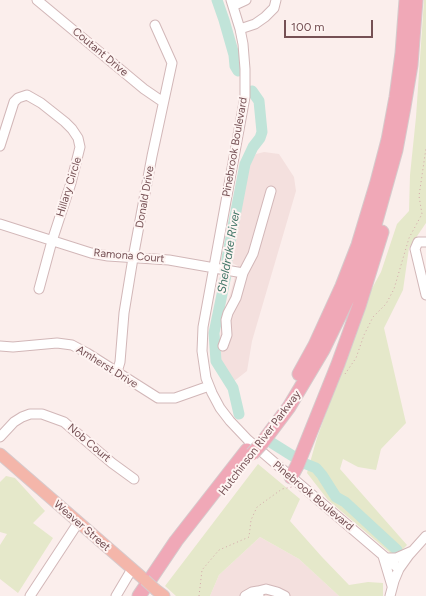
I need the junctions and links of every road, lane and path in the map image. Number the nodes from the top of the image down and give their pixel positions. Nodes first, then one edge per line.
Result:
1 (37, 0) edge
2 (246, 0) edge
3 (276, 0) edge
4 (406, 0) edge
5 (416, 0) edge
6 (232, 3) edge
7 (155, 26) dead end
8 (240, 29) junction
9 (163, 102) junction
10 (0, 146) edge
11 (396, 150) junction
12 (271, 191) dead end
13 (0, 224) edge
14 (52, 241) junction
15 (426, 242) edge
16 (133, 258) junction
17 (214, 267) junction
18 (243, 273) junction
19 (39, 289) dead end
20 (426, 295) edge
21 (0, 346) edge
22 (224, 346) dead end
23 (117, 372) junction
24 (209, 386) junction
25 (0, 437) edge
26 (259, 440) junction
27 (249, 452) junction
28 (0, 454) edge
29 (291, 477) junction
30 (134, 479) dead end
31 (78, 523) junction
32 (426, 536) edge
33 (413, 550) junction
34 (385, 557) junction
35 (132, 569) junction
36 (399, 569) junction
37 (391, 592) edge
38 (259, 593) edge
39 (156, 594) edge
40 (30, 596) edge
41 (116, 596) edge
42 (139, 596) edge
43 (245, 596) edge
44 (285, 596) edge

1 - 9 street, Coutant Drive
2 - 6 street
3 - 8 street
4 - 26 highway, Hutchinson River Parkway
5 - 11 highway, Hutchinson River Parkway
6 - 8 street, Pinebrook Boulevard
7 - 9 street, Donald Drive
8 - 17 street, Pinebrook Boulevard
9 - 16 street, Donald Drive
10 - 14 street, Hillary Circle
11 - 26 highway, Hutchinson River Parkway
11 - 29 highway
12 - 18 street
13 - 14 street, Ramona Court
14 - 16 street, Ramona Court
14 - 19 street, Hillary Circle
15 - 20 street
16 - 17 street, Ramona Court
16 - 23 street, Donald Drive
17 - 18 street, Ramona Court
17 - 24 street, Pinebrook Boulevard
18 - 22 street
21 - 23 street, Amherst Drive
23 - 24 street, Amherst Drive
24 - 29 street, Pinebrook Boulevard
25 - 30 street, Nob Court
26 - 27 highway, Hutchinson River Parkway
27 - 39 highway, Hutchinson River Parkway
27 - 42 highway, Hutchinson River Parkway
28 - 31 main road, Weaver Street
29 - 34 street, Pinebrook Boulevard
31 - 35 main road, Weaver Street
31 - 40 street
32 - 33 street
33 - 34 street
33 - 36 street
34 - 36 street, Pinebrook Boulevard
34 - 37 street
35 - 39 main road, Weaver Street, bridge
35 - 41 street
36 - 37 street
38 - 43 street
38 - 44 street

